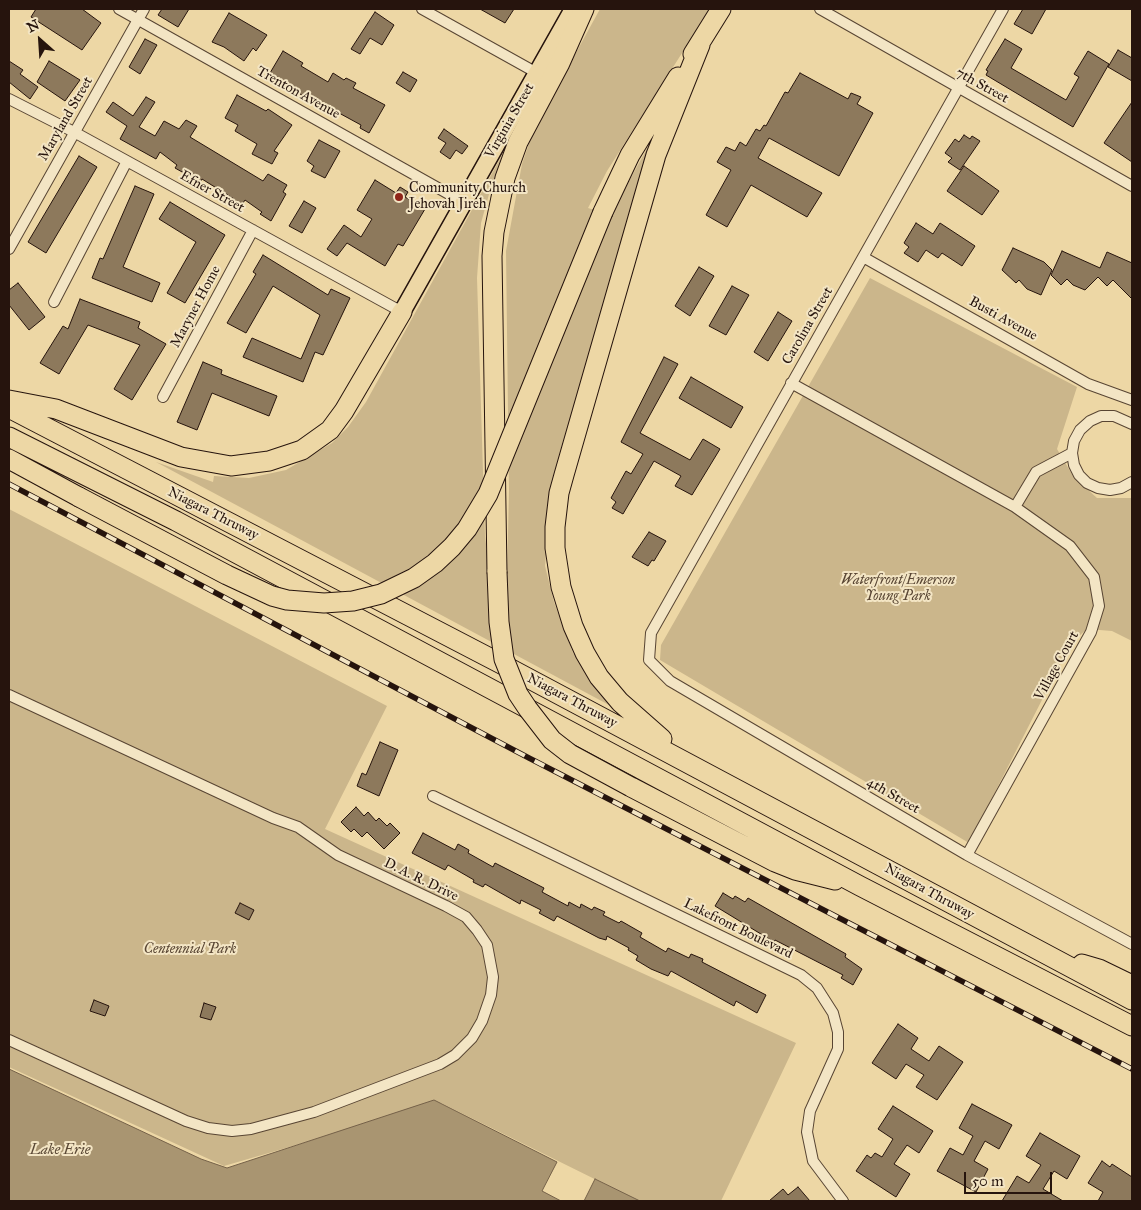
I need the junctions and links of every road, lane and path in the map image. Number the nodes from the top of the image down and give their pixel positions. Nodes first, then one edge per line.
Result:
1 (119, 9) edge
2 (144, 9) edge
3 (422, 9) edge
4 (573, 9) edge
5 (584, 9) edge
6 (722, 9) edge
7 (820, 9) edge
8 (1003, 9) edge
9 (138, 20) junction
10 (700, 45) junction
11 (537, 73) junction
12 (958, 88) junction
13 (9, 99) edge
14 (74, 132) junction
15 (126, 161) junction
16 (1132, 186) edge
17 (463, 202) junction
18 (253, 230) junction
19 (12, 239) edge
20 (863, 257) junction
21 (54, 302) dead end
22 (402, 312) junction
23 (792, 383) junction
24 (163, 397) dead end
25 (9, 400) edge
26 (1132, 400) edge
27 (9, 408) edge
28 (1132, 424) edge
29 (9, 437) edge
30 (1072, 453) junction
31 (9, 459) edge
32 (1132, 482) edge
33 (1015, 507) junction
34 (649, 660) joint
35 (9, 695) edge
36 (705, 772) junction
37 (433, 796) dead end
38 (967, 855) junction
39 (860, 886) junction
40 (1132, 944) edge
41 (1038, 951) junction
42 (1132, 985) edge
43 (1132, 1000) edge
44 (1132, 1026) edge
45 (9, 1040) edge
46 (843, 1201) edge

1 - 9 street, Trenton Avenue
2 - 9 street, Maryland Street
3 - 11 street
4 - 11 main road, Virginia Street
5 - 39 highway, bridge
6 - 10 highway
7 - 12 street, 7th Street
8 - 12 street, Carolina Street
9 - 14 street, Maryland Street
9 - 17 street, Trenton Avenue
10 - 31 highway, bridge
10 - 36 highway
11 - 17 main road, Virginia Street
12 - 16 street, 7th Street
12 - 20 street, Carolina Street
13 - 14 street, Efner Street
14 - 15 street, Efner Street
14 - 19 street, Maryland Street
15 - 18 street, Efner Street
15 - 21 street
17 - 22 main road, Virginia Street
18 - 22 street, Efner Street
18 - 24 street, Maryner Home
20 - 23 street, Carolina Street
20 - 26 street, Busti Avenue
22 - 25 highway
23 - 33 street, Village Court
23 - 34 street, Carolina Street
27 - 36 highway, Niagara Thruway
28 - 30 street
29 - 39 highway, Niagara Thruway
30 - 32 street
30 - 33 street
33 - 38 street, Village Court
34 - 38 street, 4th Street
35 - 45 street, D. A. R. Drive
36 - 41 highway, Niagara Thruway
37 - 46 street, Lakefront Boulevard
38 - 40 street, 4th Street
39 - 44 highway, Niagara Thruway
41 - 42 highway
41 - 43 highway, Niagara Thruway

